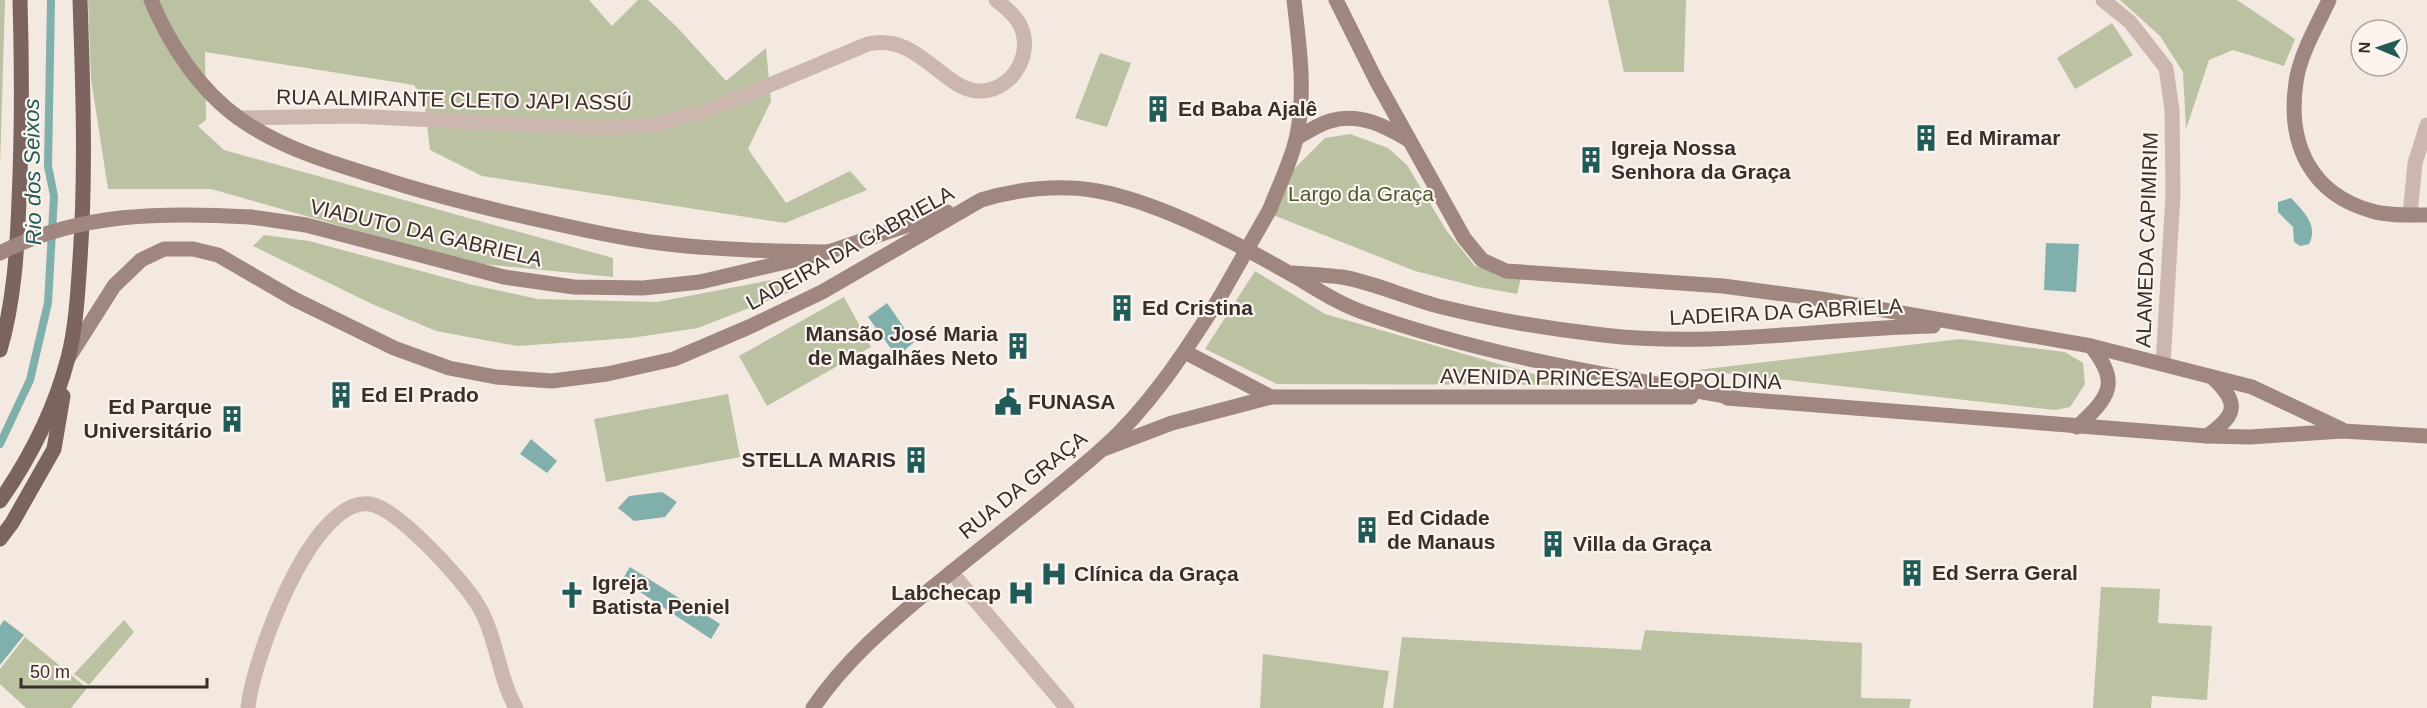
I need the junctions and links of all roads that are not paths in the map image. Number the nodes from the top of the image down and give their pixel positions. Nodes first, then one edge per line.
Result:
1 (20, 0) edge
2 (80, 0) edge
3 (151, 0) edge
4 (996, 0) edge
5 (1294, 0) edge
6 (1336, 0) edge
7 (2103, 0) edge
8 (2329, 0) edge
9 (238, 118) junction
10 (2427, 125) edge
11 (1297, 138) junction
12 (1409, 140) junction
13 (981, 200) junction
14 (2410, 215) junction
15 (2427, 215) edge
16 (828, 252) junction
17 (0, 253) edge
18 (1289, 273) junction
19 (1969, 325) junction
20 (2091, 346) junction
21 (0, 350) edge
22 (1185, 352) junction
23 (69, 357) junction
24 (2163, 364) junction
25 (2210, 376) junction
26 (1271, 397) junction
27 (1737, 398) junction
28 (2077, 427) junction
29 (2343, 431) junction
30 (2207, 436) junction
31 (2427, 436) edge
32 (1101, 450) junction
33 (0, 501) edge
34 (0, 539) edge
35 (951, 572) junction
36 (248, 708) edge
37 (516, 708) edge
38 (813, 708) edge
39 (1067, 708) edge

1 - 21 main road
2 - 23 main road
3 - 9 main road, RUA ALMIRANTE CLETO JAPI ASSÚ
4 - 9 street, RUA ALMIRANTE CLETO JAPI ASSÚ
5 - 11 main road
6 - 12 main road
7 - 24 street, ALAMEDA CAPIMIRIM
8 - 14 main road
9 - 16 main road, RUA ALMIRANTE CLETO JAPI ASSÚ
10 - 14 street
11 - 12 main road
11 - 22 main road, RUA DA GRAÇA, bridge
12 - 19 main road, AVENIDA PRINCESA LEOPOLDINA
13 - 16 main road, VIADUTO DA GABRIELA
13 - 18 main road, LADEIRA DA GABRIELA
13 - 23 main road, LADEIRA DA GABRIELA
14 - 15 main road
16 - 17 main road, VIADUTO DA GABRIELA, bridge
18 - 19 main road, LADEIRA DA GABRIELA
18 - 27 main road, LADEIRA DA GABRIELA
19 - 20 main road, AVENIDA PRINCESA LEOPOLDINA
20 - 24 main road, AVENIDA PRINCESA LEOPOLDINA
20 - 28 main road
22 - 26 main road
22 - 32 main road, RUA DA GRAÇA
23 - 33 main road
23 - 34 main road
24 - 25 main road, AVENIDA PRINCESA LEOPOLDINA
25 - 29 main road, AVENIDA PRINCESA LEOPOLDINA
25 - 30 main road
26 - 27 main road, AVENIDA PRINCESA LEOPOLDINA
26 - 32 main road, AVENIDA PRINCESA LEOPOLDINA
27 - 28 main road, AVENIDA PRINCESA LEOPOLDINA
28 - 30 main road, AVENIDA PRINCESA LEOPOLDINA
29 - 30 main road, AVENIDA PRINCESA LEOPOLDINA
29 - 31 main road, AVENIDA PRINCESA LEOPOLDINA
32 - 35 main road, RUA DA GRAÇA
35 - 38 main road, RUA DA GRAÇA
35 - 39 street
36 - 37 street

